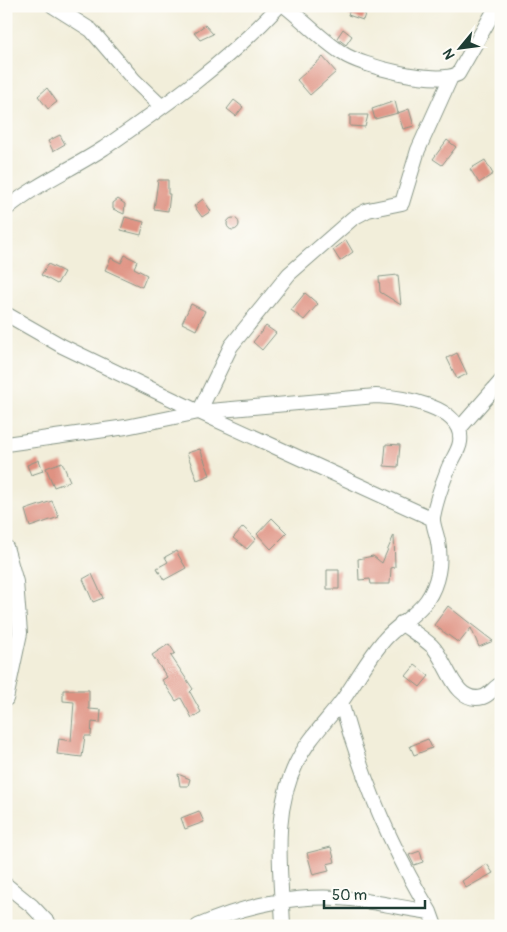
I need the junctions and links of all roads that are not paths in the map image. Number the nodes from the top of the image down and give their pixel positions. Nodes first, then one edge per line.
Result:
1 (53, 6) edge
2 (279, 6) edge
3 (285, 6) edge
4 (497, 6) edge
5 (451, 78) junction
6 (161, 106) junction
7 (6, 209) edge
8 (6, 314) edge
9 (501, 381) edge
10 (199, 412) junction
11 (459, 429) junction
12 (6, 444) edge
13 (432, 519) junction
14 (6, 547) edge
15 (402, 623) junction
16 (500, 683) edge
17 (6, 698) edge
18 (341, 702) junction
19 (6, 885) edge
20 (282, 901) junction
21 (430, 912) junction
22 (51, 926) edge
23 (198, 926) edge
24 (283, 926) edge
25 (435, 926) edge

1 - 6 street
2 - 6 street
3 - 5 street
4 - 5 street
5 - 10 street
6 - 7 street
8 - 10 street
9 - 11 street
10 - 11 street
10 - 12 street
10 - 13 street
11 - 13 street
13 - 15 street
14 - 17 street
15 - 16 street
15 - 18 street
18 - 20 street
18 - 21 street
19 - 22 street
20 - 21 street
20 - 23 street
20 - 24 street
21 - 25 street

